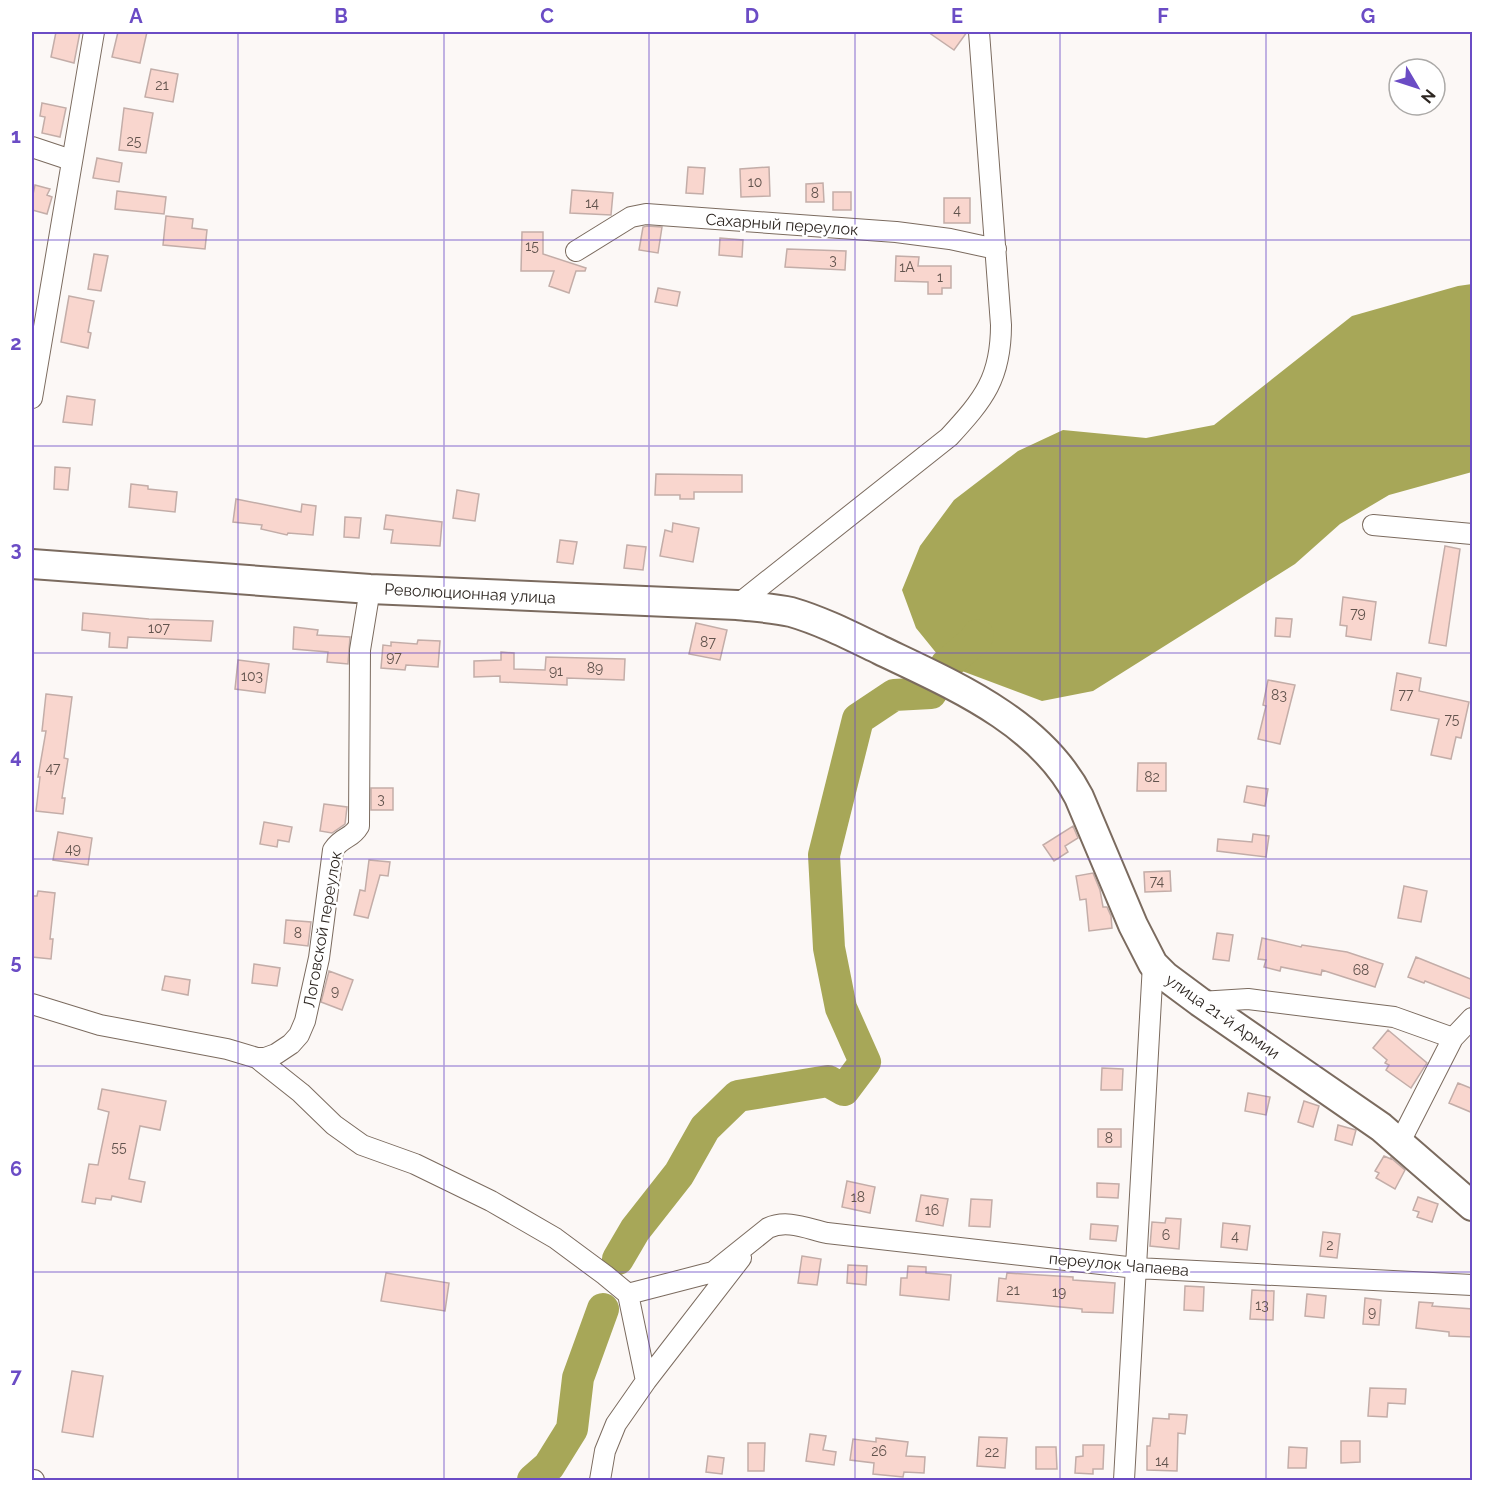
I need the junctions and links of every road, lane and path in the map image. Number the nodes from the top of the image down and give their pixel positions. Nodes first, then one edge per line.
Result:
1 (94, 32) edge
2 (979, 32) edge
3 (32, 147) edge
4 (71, 160) junction
5 (996, 249) junction
6 (576, 251) dead end
7 (39, 313) edge
8 (32, 398) edge
9 (1373, 525) dead end
10 (1473, 534) edge
11 (32, 564) edge
12 (370, 589) junction
13 (737, 605) junction
14 (898, 659) joint
15 (1153, 964) junction
16 (1200, 1002) junction
17 (32, 1004) edge
18 (1473, 1018) edge
19 (1453, 1038) junction
20 (257, 1058) junction
21 (1400, 1142) junction
22 (1473, 1206) edge
23 (751, 1243) junction
24 (1136, 1268) junction
25 (1473, 1285) edge
26 (628, 1294) junction
27 (646, 1382) junction
28 (600, 1480) edge
29 (1124, 1480) edge

1 - 4 street
2 - 5 street
3 - 4 street
4 - 7 street
5 - 6 street, Сахарный переулок
5 - 13 street
7 - 8 street
9 - 10 street
11 - 12 main road, Революционная улица
12 - 13 main road, Революционная улица
12 - 20 street, Логовской переулок
13 - 14 main road, Революционная улица
14 - 15 main road, улица 21-й Армии
15 - 16 main road, улица 21-й Армии
15 - 24 street
16 - 19 street
16 - 21 main road, улица 21-й Армии
17 - 20 street
18 - 19 street
19 - 21 street
20 - 26 street
21 - 22 main road, улица 21-й Армии
23 - 24 street, переулок Чапаева
23 - 26 street
23 - 27 street
24 - 25 street, переулок Чапаева
24 - 29 street
26 - 27 street
27 - 28 street

